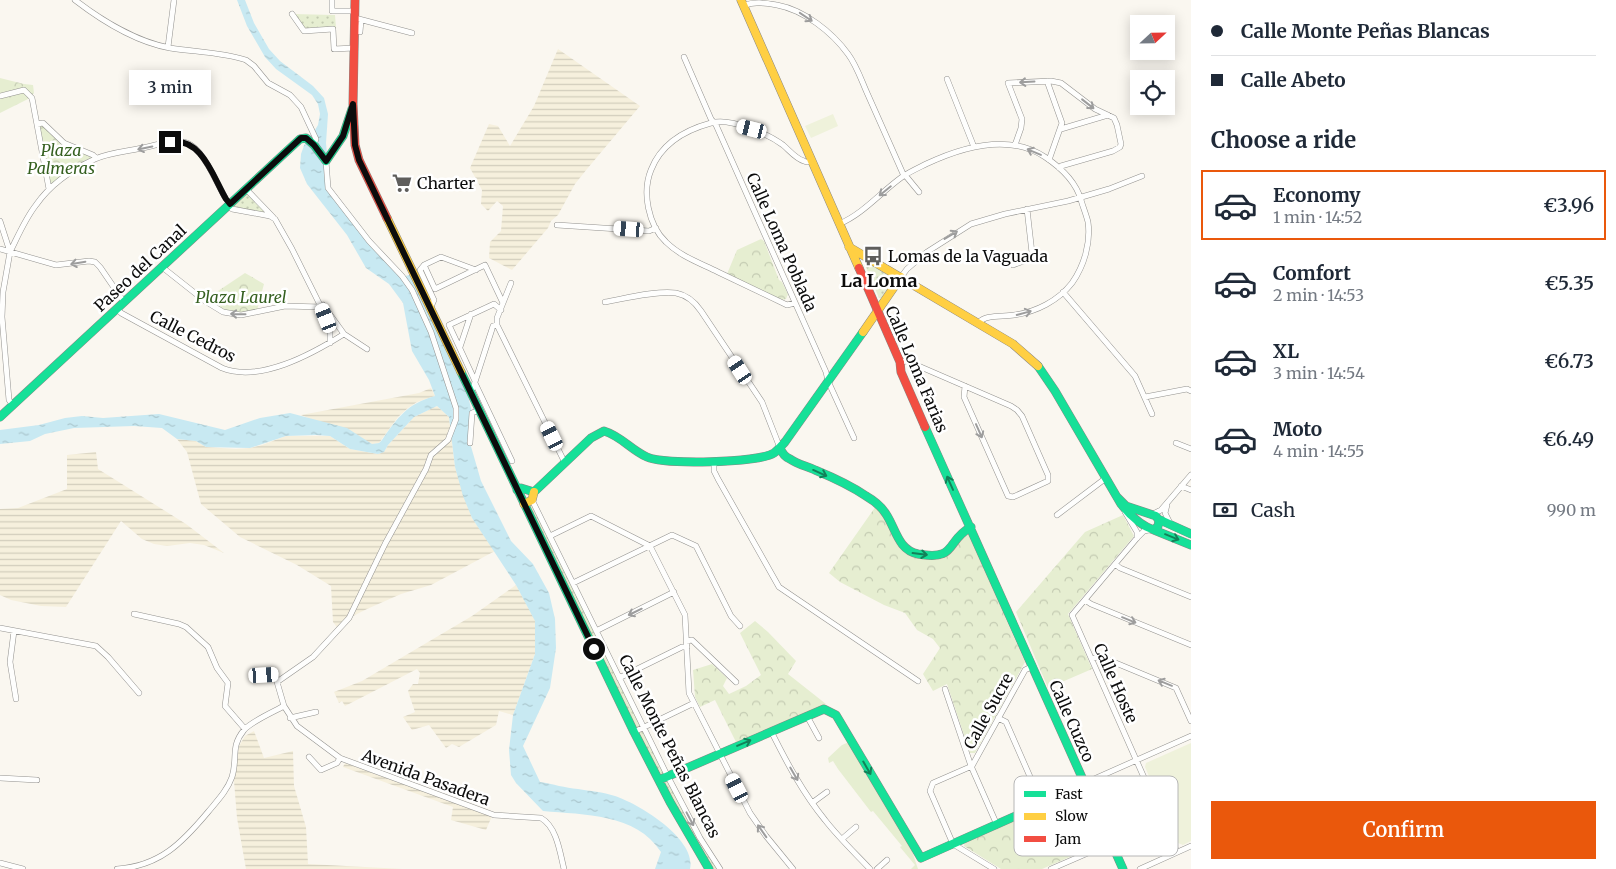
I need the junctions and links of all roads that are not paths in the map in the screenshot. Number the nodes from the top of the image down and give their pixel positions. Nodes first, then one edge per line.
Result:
1 (75, 0) edge
2 (174, 0) edge
3 (332, 0) edge
4 (355, 0) edge
5 (742, 3) edge
6 (292, 14) dead end
7 (357, 16) junction
8 (360, 32) dead end
9 (412, 33) dead end
10 (168, 47) junction
11 (354, 48) junction
12 (684, 57) dead end
13 (947, 79) dead end
14 (1046, 81) junction
15 (0, 96) edge
16 (353, 104) junction
17 (1108, 116) junction
18 (713, 122) junction
19 (37, 124) junction
20 (1061, 129) junction
21 (314, 145) junction
22 (1015, 145) junction
23 (974, 146) junction
24 (96, 158) junction
25 (1049, 160) junction
26 (326, 161) junction
27 (811, 161) junction
28 (1059, 168) junction
29 (904, 175) junction
30 (1142, 176) dead end
31 (246, 188) junction
32 (49, 189) junction
33 (919, 192) dead end
34 (1080, 197) junction
35 (229, 205) junction
36 (1027, 209) junction
37 (274, 219) junction
38 (0, 221) edge
39 (556, 224) dead end
40 (839, 224) junction
41 (656, 228) junction
42 (849, 247) junction
43 (0, 249) edge
44 (10, 252) junction
45 (868, 258) junction
46 (1013, 265) dead end
47 (162, 267) junction
48 (422, 267) junction
49 (859, 269) junction
50 (476, 270) junction
51 (901, 277) junction
52 (511, 283) dead end
53 (312, 290) junction
54 (1063, 292) junction
55 (124, 302) junction
56 (605, 302) dead end
57 (503, 303) junction
58 (795, 303) junction
59 (321, 307) junction
60 (117, 309) junction
61 (430, 309) junction
62 (501, 310) junction
63 (877, 311) junction
64 (471, 314) junction
65 (978, 323) junction
66 (497, 325) junction
67 (344, 334) junction
68 (330, 343) junction
69 (460, 348) junction
70 (367, 349) dead end
71 (900, 362) junction
72 (828, 381) junction
73 (475, 382) junction
74 (965, 386) junction
75 (469, 390) junction
76 (1191, 391) edge
77 (1145, 397) junction
78 (13, 405) junction
79 (479, 410) junction
80 (1152, 414) dead end
81 (0, 416) edge
82 (854, 438) dead end
83 (470, 443) dead end
84 (1176, 443) dead end
85 (780, 448) junction
86 (1191, 449) edge
87 (512, 461) dead end
88 (565, 463) junction
89 (714, 463) junction
90 (1191, 475) edge
91 (1106, 478) junction
92 (1181, 486) junction
93 (517, 490) junction
94 (1191, 490) edge
95 (533, 496) junction
96 (1170, 500) junction
97 (524, 504) junction
98 (1127, 510) junction
99 (1161, 510) junction
100 (1057, 515) dead end
101 (1151, 515) junction
102 (1158, 520) junction
103 (971, 527) junction
104 (1173, 527) junction
105 (1149, 528) junction
106 (1191, 534) edge
107 (550, 536) junction
108 (1137, 538) junction
109 (1191, 545) edge
110 (650, 546) junction
111 (1115, 564) junction
112 (573, 583) junction
113 (674, 592) junction
114 (1191, 597) edge
115 (1085, 600) junction
116 (134, 614) dead end
117 (740, 626) dead end
118 (0, 628) edge
119 (14, 631) junction
120 (596, 631) junction
121 (686, 640) junction
122 (1191, 645) edge
123 (687, 647) junction
124 (1092, 659) junction
125 (1033, 666) junction
126 (253, 676) dead end
127 (619, 678) junction
128 (918, 681) dead end
129 (277, 682) junction
130 (736, 682) dead end
131 (945, 689) dead end
132 (139, 693) dead end
133 (16, 699) dead end
134 (694, 703) junction
135 (284, 706) junction
136 (316, 712) dead end
137 (807, 716) junction
138 (290, 718) junction
139 (998, 718) junction
140 (1191, 721) edge
141 (644, 728) junction
142 (245, 729) junction
143 (771, 731) junction
144 (634, 732) junction
145 (1191, 736) edge
146 (819, 738) dead end
147 (719, 753) junction
148 (309, 757) dead end
149 (340, 758) junction
150 (1136, 760) junction
151 (971, 766) junction
152 (667, 775) junction
153 (1030, 776) edge
154 (1082, 776) edge
155 (1101, 776) edge
156 (1143, 776) edge
157 (0, 778) edge
158 (37, 780) dead end
159 (658, 780) junction
160 (827, 792) dead end
161 (812, 803) junction
162 (1014, 817) edge
163 (997, 825) junction
164 (856, 827) dead end
165 (842, 839) junction
166 (953, 844) junction
167 (1191, 846) edge
168 (1178, 852) edge
169 (1082, 856) edge
170 (1117, 856) edge
171 (1168, 856) edge
172 (887, 860) dead end
173 (0, 863) edge
174 (23, 869) edge
175 (117, 869) edge
176 (564, 869) edge
177 (709, 869) edge
178 (720, 869) edge
179 (793, 869) edge
180 (870, 869) edge
181 (877, 869) edge
182 (994, 869) edge
183 (1052, 869) edge
184 (1123, 869) edge
185 (1140, 869) edge

1 - 10 street
2 - 10 street
3 - 7 street
4 - 7 main road
5 - 27 main road, Calle Loma Farias
5 -> 29 street
6 - 11 street
7 - 8 street
7 - 9 street
7 - 11 main road
10 - 21 street
11 - 16 main road
12 - 18 street, Calle Loma Poblada
13 - 23 street
14 -> 17 street
14 - 20 street
14 -> 22 street
15 - 19 street
16 - 26 main road
16 - 61 main road, Calle Monte Peñas Blancas
17 - 20 street
17 - 28 street
18 - 27 street
18 - 41 street
18 - 58 street, Calle Loma Poblada
19 - 24 street
19 - 32 street
20 - 25 street
21 - 26 main road
21 - 31 main road, Paseo del Canal
22 - 23 street
25 -> 22 street
23 - 29 street
24 - 32 street
35 -> 24 street
25 - 28 street
26 - 129 street
27 - 40 main road, Calle Loma Farias
28 - 34 street
29 - 33 street
29 -> 40 street
30 - 34 street
31 - 35 main road, Paseo del Canal
31 - 37 street
32 - 44 street
34 - 36 street
34 - 54 street
35 - 37 street
35 - 47 main road, Paseo del Canal
36 - 46 street
51 -> 36 street
37 - 53 street
38 - 44 street
39 - 41 street
40 - 42 main road, Calle Loma Farias
41 - 58 street
42 - 45 main road
42 - 49 main road, Calle Loma Farias
43 - 44 street
55 -> 44 street
44 - 78 street
45 - 49 main road
45 - 51 main road
47 - 55 main road, Paseo del Canal
59 -> 47 street
48 - 50 street
48 - 50 street
48 - 61 street
49 - 63 main road, Calle Loma Farias
50 - 57 street
51 - 63 main road
51 - 65 main road
52 - 57 street
53 - 59 street
53 - 67 street
65 -> 54 street
54 - 77 street
55 - 60 main road, Paseo del Canal
56 - 85 street
57 - 62 street
58 - 72 street, Calle Loma Poblada
59 - 68 street
60 - 68 street, Calle Cedros
60 - 78 main road, Paseo del Canal
61 - 75 main road, Calle Monte Peñas Blancas
62 - 64 street
62 - 66 street
63 - 71 main road, Calle Loma Farias
63 - 72 main road
64 - 69 street
64 - 69 street
65 - 91 main road
66 - 73 street
66 - 88 street
67 - 68 street, Calle Cedros
67 - 70 street
69 - 73 street
71 - 74 street
103 -> 71 main road, Calle Loma Farias
72 - 82 street, Calle Loma Poblada
72 - 85 main road
73 - 75 street
73 - 87 street
74 -> 74 street
75 - 79 main road, Calle Monte Peñas Blancas
76 - 77 street
77 - 80 street
78 - 81 main road, Paseo del Canal
79 - 83 street
79 - 93 main road, Calle Monte Peñas Blancas
84 - 86 street
85 - 89 main road
85 -> 103 main road
88 - 89 main road
88 - 95 main road
89 - 128 street
90 - 92 street
91 - 98 main road
91 - 100 street
92 - 94 street
92 - 96 street
93 - 95 main road
93 - 97 main road, Calle Monte Peñas Blancas
95 - 97 main road
95 - 107 street, Calle Monte Peñas Blancas
96 - 99 street
96 - 104 street
97 - 144 main road, Calle Monte Peñas Blancas
98 - 101 main road
98 - 105 main road
98 - 108 street
99 - 101 street
99 - 102 street
101 - 102 main road
101 - 105 main road
102 - 104 main road
102 - 105 main road
103 - 125 main road, Calle Loma Farias
104 - 106 main road
105 - 108 street, Calle Hoste
105 -> 109 main road
107 - 110 street
107 - 112 street, Calle Monte Peñas Blancas
108 - 111 street, Calle Hoste
110 - 112 street
110 - 113 street
110 - 117 street
111 - 114 street
111 - 115 street, Calle Hoste
112 - 120 street, Calle Monte Peñas Blancas
113 -> 120 street
113 - 121 street
115 -> 122 street
115 - 124 street, Calle Hoste
116 - 142 street
118 - 119 street
119 - 132 street
119 - 133 street
120 - 127 street, Calle Monte Peñas Blancas
121 - 123 street
121 - 130 street
123 - 127 street
123 - 134 street
140 -> 124 street
124 - 150 street, Calle Hoste
125 - 139 street, Calle Sucre
125 - 154 main road, Calle Cuzco
126 - 129 street
127 - 141 street, Calle Monte Peñas Blancas
129 - 135 street
131 - 151 street
134 - 141 street
134 - 147 street
135 - 138 street
135 - 142 street
136 - 138 street
137 - 143 main road
137 - 146 street
137 -> 166 main road
138 - 149 street, Avenida Pasadera
139 - 151 street, Calle Sucre
139 - 153 street
141 - 144 street
141 - 152 street, Calle Monte Peñas Blancas
142 - 175 street
147 -> 143 main road
143 -> 161 street
144 - 159 main road, Calle Monte Peñas Blancas
145 - 150 street
147 - 152 main road
179 -> 147 street
148 - 149 street
149 - 176 street, Avenida Pasadera
150 - 155 street
150 - 156 street, Calle Hoste
151 - 163 street
151 - 166 street, Calle Sucre
152 - 159 main road
152 -> 178 street, Calle Monte Peñas Blancas
157 - 158 street
159 - 177 main road, Calle Monte Peñas Blancas
160 - 161 street
161 - 165 street
162 - 163 main road
163 - 166 main road
164 - 165 street
165 - 180 street
166 - 182 street
167 - 168 street
169 - 183 street
170 - 184 main road, Calle Cuzco
171 - 185 street
172 - 181 street
173 - 174 street

